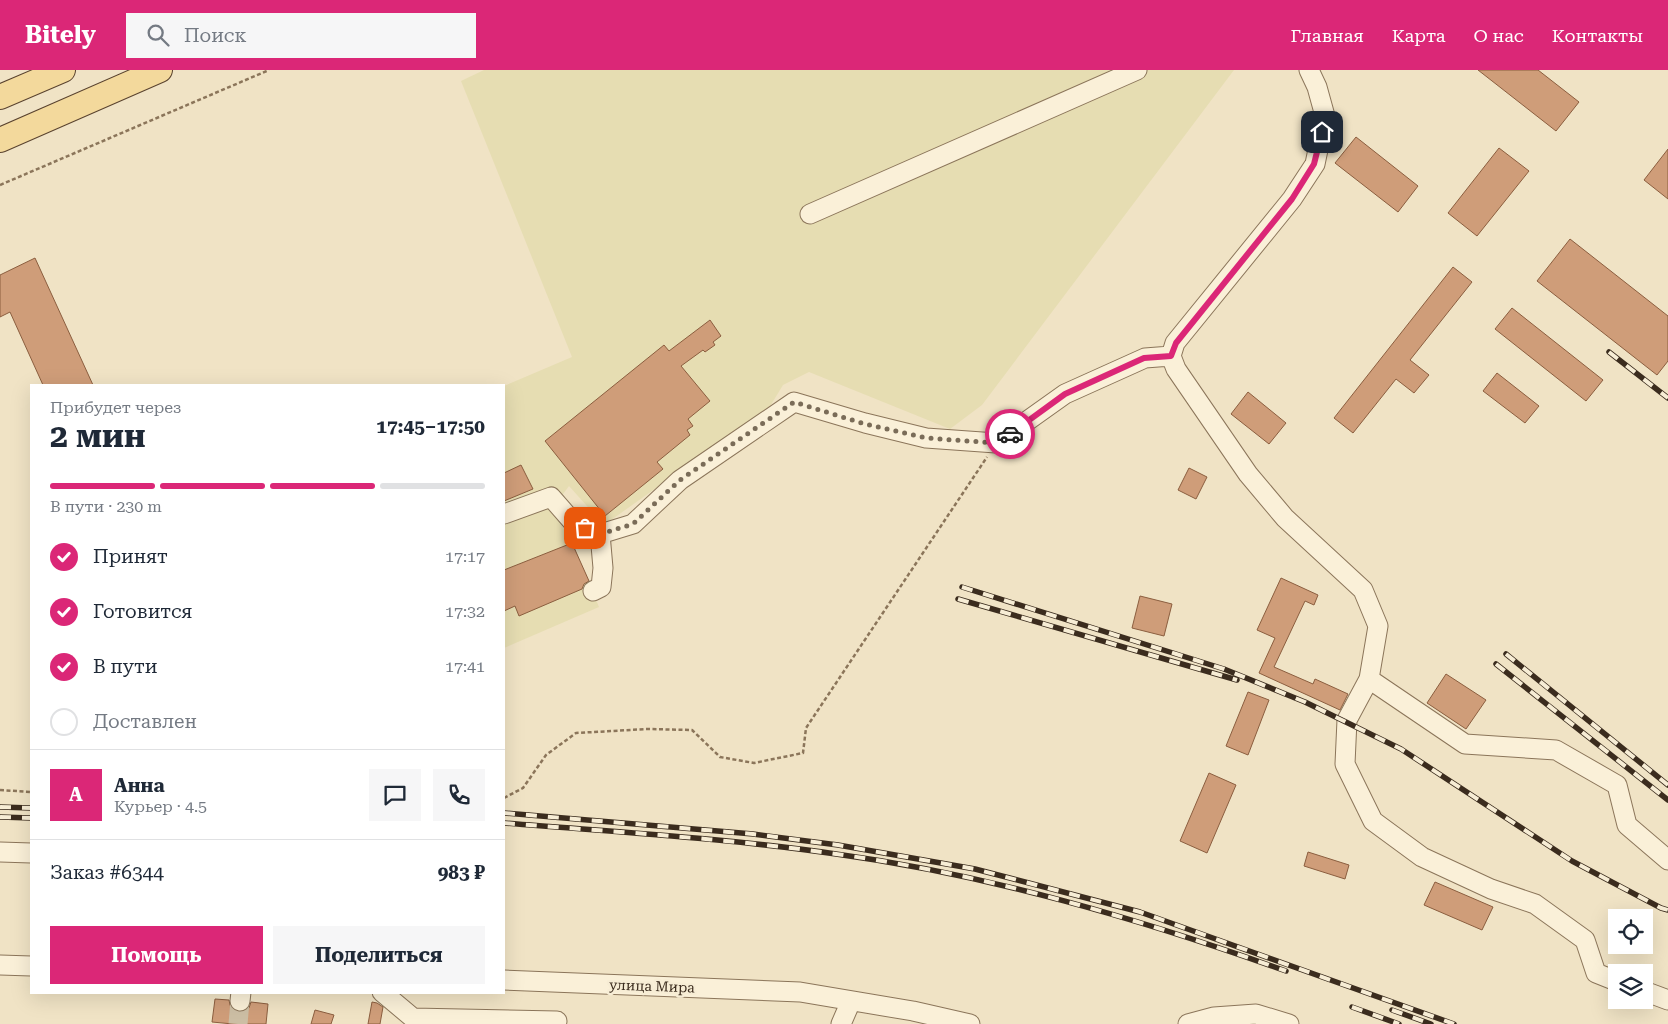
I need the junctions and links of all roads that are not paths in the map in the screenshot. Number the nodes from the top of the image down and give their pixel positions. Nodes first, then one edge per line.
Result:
1 (63, 70) edge
2 (160, 70) edge
3 (1137, 70) edge
4 (1309, 70) edge
5 (0, 98) edge
6 (0, 140) edge
7 (810, 214) dead end
8 (1171, 356) junction
9 (505, 514) edge
10 (600, 534) junction
11 (592, 591) dead end
12 (1369, 678) junction
13 (0, 852) edge
14 (30, 853) edge
15 (1668, 860) edge
16 (0, 965) edge
17 (30, 966) edge
18 (1608, 978) edge
19 (505, 980) edge
20 (384, 994) edge
21 (1653, 994) edge
22 (1668, 1000) edge
23 (851, 1001) junction
24 (413, 1021) edge
25 (556, 1021) dead end
26 (840, 1024) edge
27 (970, 1024) edge
28 (1188, 1024) edge
29 (1288, 1024) edge

1 - 5 main road
2 - 6 main road
3 - 7 street
4 - 8 street
8 - 10 street
8 - 12 street
9 - 10 street
10 - 11 street
12 - 15 street
12 - 18 street
13 - 14 street
16 - 17 street
19 - 23 street, улица Мира
20 - 24 street
21 - 22 street
23 - 26 street
23 - 27 street, улица Мира
24 - 25 street
28 - 29 street

